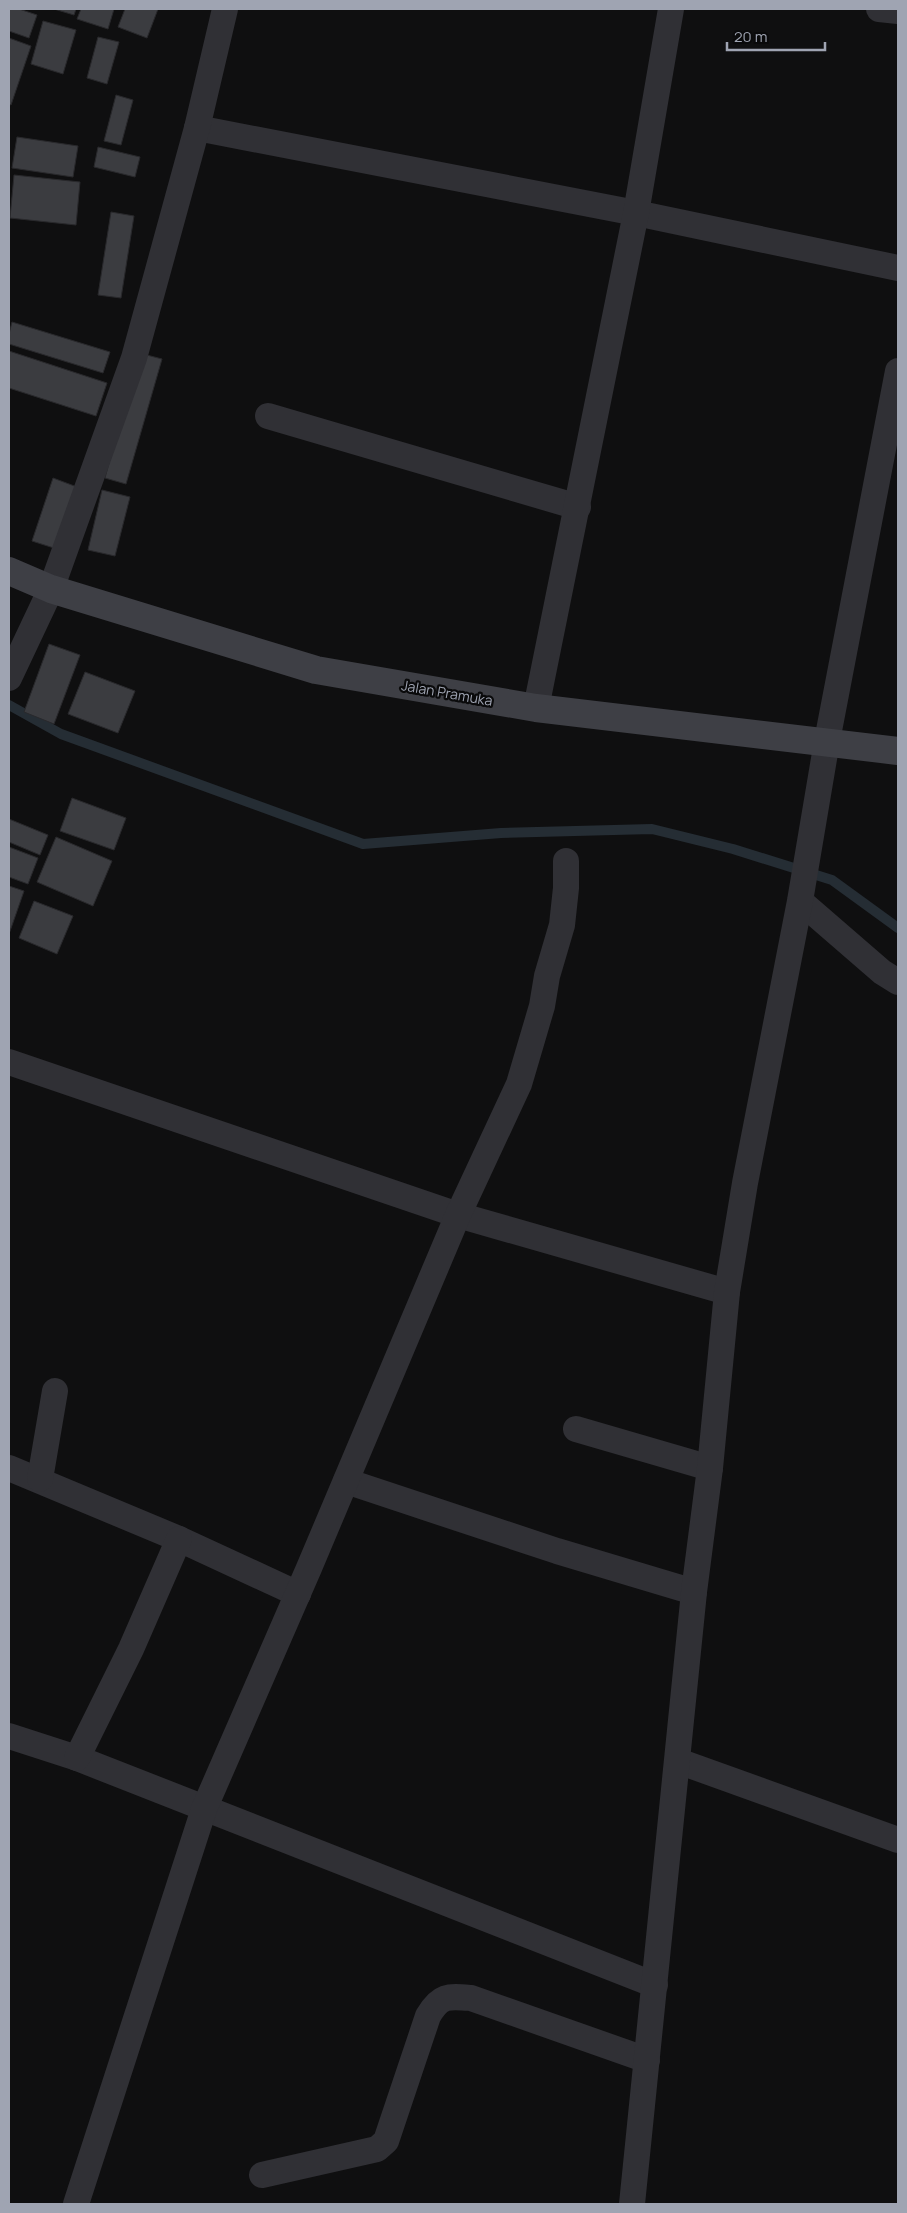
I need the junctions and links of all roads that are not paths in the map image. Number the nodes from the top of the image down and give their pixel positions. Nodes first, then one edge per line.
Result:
1 (225, 9) edge
2 (672, 9) edge
3 (879, 9) edge
4 (898, 11) edge
5 (197, 128) junction
6 (636, 214) junction
7 (898, 268) edge
8 (898, 371) edge
9 (268, 416) dead end
10 (892, 428) edge
11 (578, 506) junction
12 (9, 571) edge
13 (50, 589) junction
14 (9, 678) edge
15 (536, 708) junction
16 (827, 741) junction
17 (898, 751) edge
18 (566, 861) dead end
19 (803, 882) junction
20 (898, 982) edge
21 (9, 1062) edge
22 (458, 1215) junction
23 (727, 1292) junction
24 (55, 1391) dead end
25 (576, 1429) dead end
26 (9, 1468) edge
27 (710, 1468) junction
28 (40, 1479) junction
29 (346, 1481) junction
30 (179, 1539) junction
31 (694, 1592) junction
32 (298, 1594) junction
33 (9, 1739) edge
34 (77, 1758) junction
35 (678, 1761) junction
36 (204, 1808) junction
37 (898, 1840) edge
38 (655, 1985) junction
39 (647, 2060) junction
40 (262, 2174) dead end
41 (76, 2204) edge
42 (632, 2204) edge

1 - 5 street
2 - 6 street
3 - 4 street
5 - 6 street
5 - 13 street
6 - 7 street
6 - 11 street
8 - 10 street
9 - 11 street
10 - 16 street
11 - 15 street
12 - 13 main road, Jalan Pramuka
13 - 14 street
13 - 15 main road, Jalan Pramuka
15 - 16 main road, Jalan Pramuka
16 - 17 main road, Jalan Pramuka
16 - 19 street
18 - 22 street
19 - 20 street
19 - 23 street
21 - 22 street
22 - 23 street
22 - 29 street
23 - 27 street
24 - 28 street
25 - 27 street
26 - 28 street
27 - 31 street
28 - 30 street
29 - 31 street
29 - 32 street
30 - 32 street
30 - 34 street
31 - 35 street
32 - 36 street
33 - 34 street
34 - 36 street
35 - 37 street
35 - 38 street
36 - 38 street
36 - 41 street
38 - 39 street
39 - 40 street
39 - 42 street

